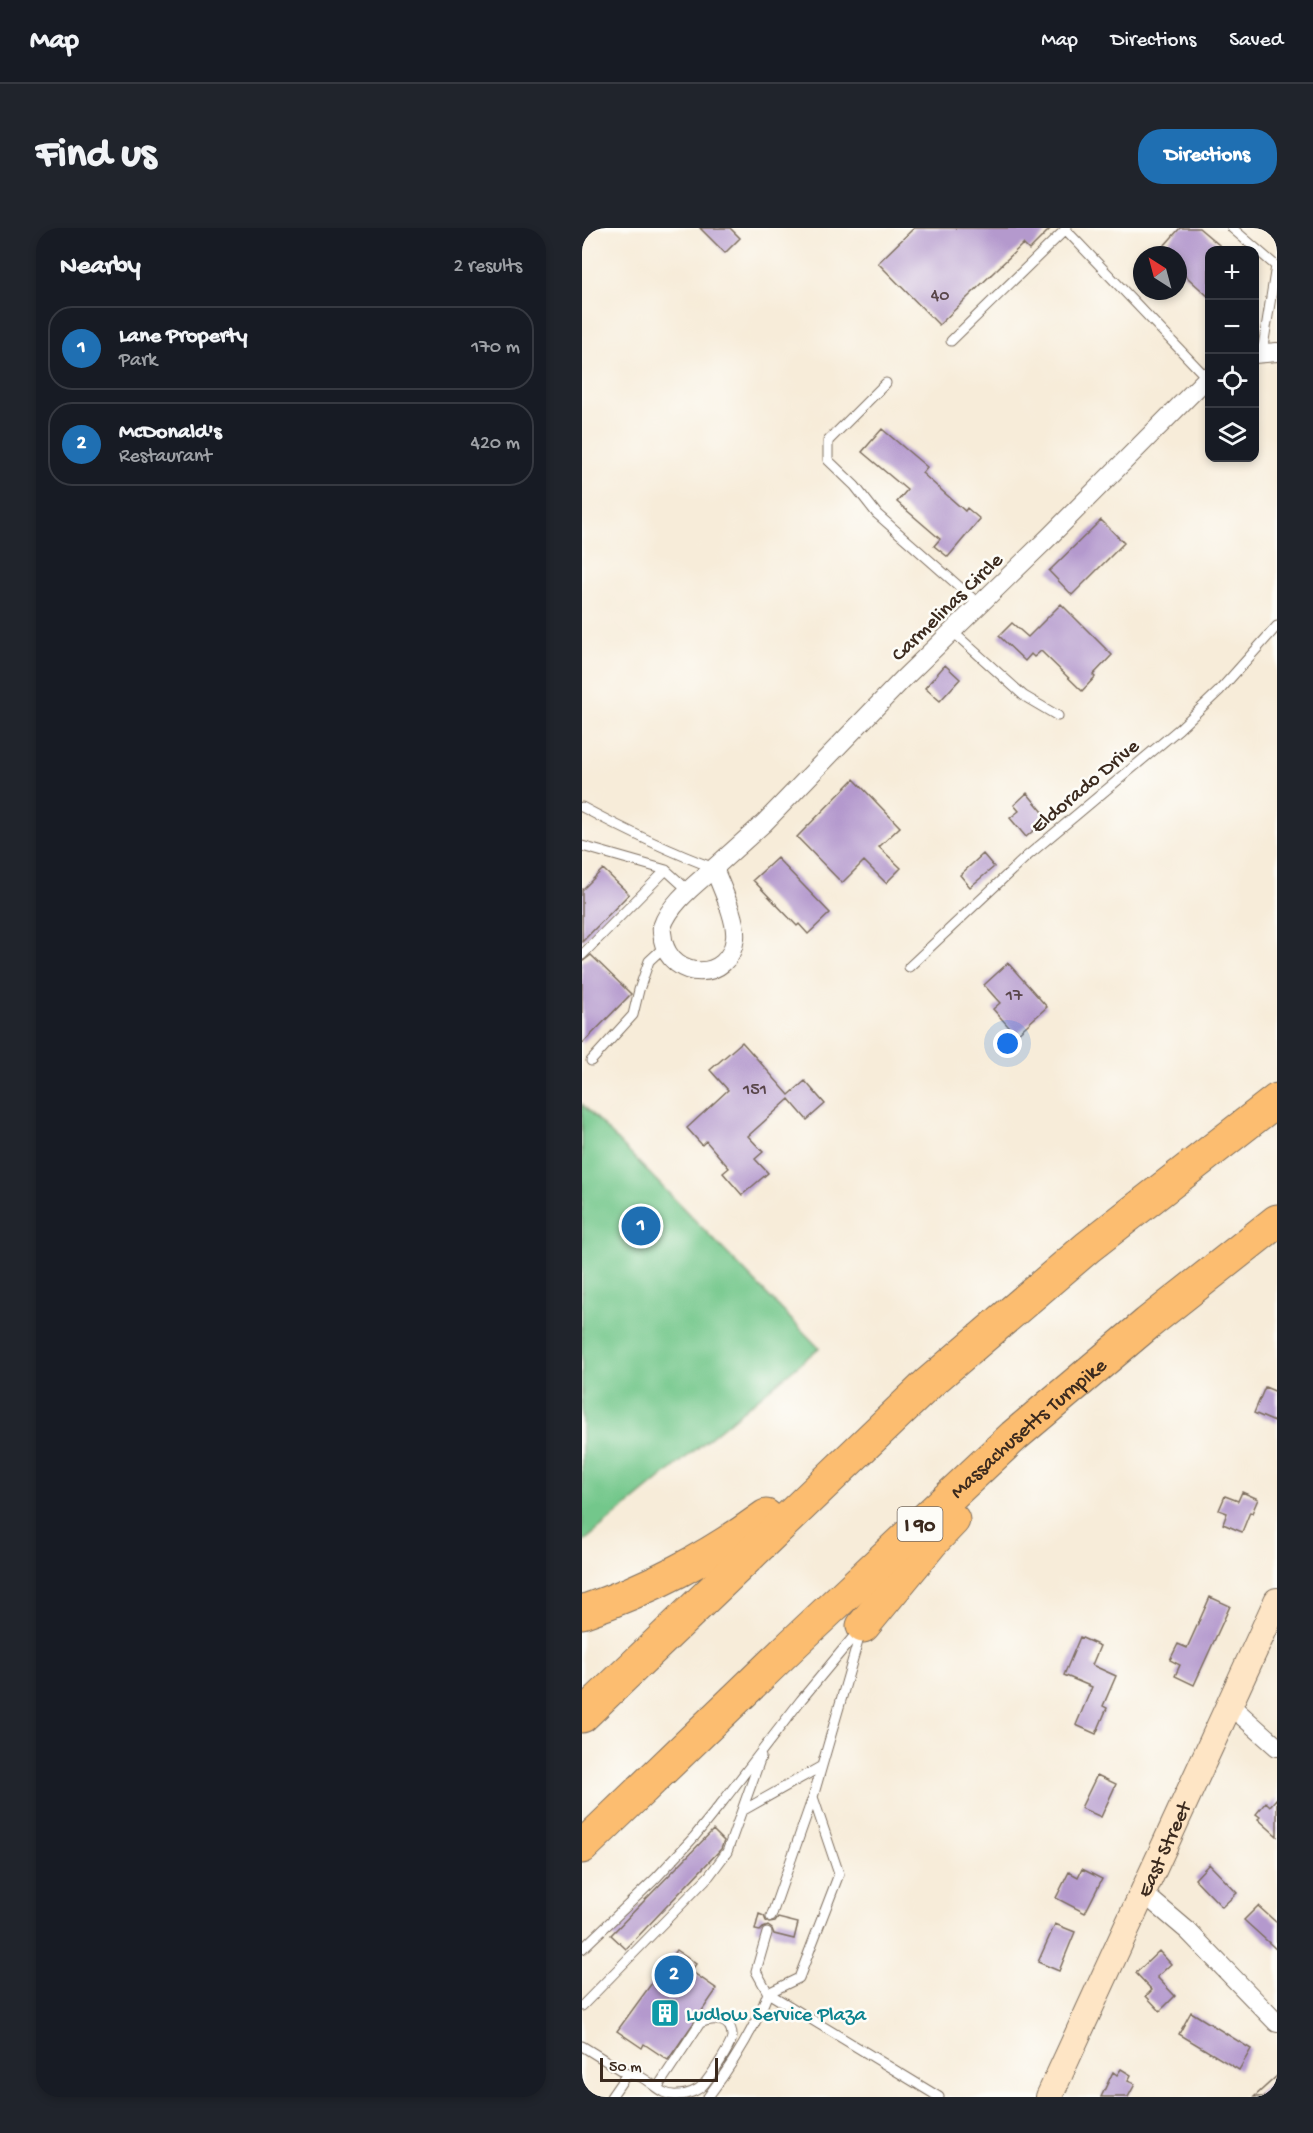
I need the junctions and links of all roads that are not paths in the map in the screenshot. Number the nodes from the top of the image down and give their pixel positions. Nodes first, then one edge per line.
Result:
1 (1232, 228) edge
2 (1066, 229) edge
3 (951, 341) dead end
4 (1264, 353) edge
5 (1205, 373) edge
6 (1205, 379) edge
7 (886, 383) dead end
8 (980, 604) junction
9 (1277, 626) edge
10 (952, 631) junction
11 (1058, 716) dead end
12 (582, 807) edge
13 (582, 846) edge
14 (714, 868) junction
15 (666, 870) junction
16 (689, 891) junction
17 (665, 946) junction
18 (582, 955) edge
19 (909, 967) dead end
20 (591, 1061) dead end
21 (1277, 1100) edge
22 (1277, 1221) edge
23 (1148, 1323) junction
24 (869, 1440) junction
25 (1277, 1601) edge
26 (582, 1611) edge
27 (863, 1626) junction
28 (1230, 1705) junction
29 (582, 1716) edge
30 (1277, 1747) edge
31 (765, 1748) junction
32 (822, 1766) junction
33 (813, 1797) junction
34 (742, 1811) junction
35 (582, 1847) edge
36 (1142, 1892) junction
37 (771, 1917) dead end
38 (766, 1932) dead end
39 (582, 1949) edge
40 (768, 1992) junction
41 (582, 2006) edge
42 (1277, 2023) edge
43 (582, 2046) edge
44 (627, 2074) junction
45 (657, 2088) junction
46 (611, 2097) edge
47 (708, 2097) edge
48 (939, 2097) edge
49 (1049, 2097) edge

1 - 4 lane
2 - 3 lane
2 - 5 lane
6 - 8 street, Carmelinas Circle
7 - 8 lane
8 - 10 street, Carmelinas Circle
9 - 19 lane, Eldorado Drive
10 - 11 lane
10 - 14 street, Carmelinas Circle
12 - 14 lane
13 - 15 lane
14 - 16 street, Carmelinas Circle
14 - 17 street
15 - 16 lane
15 - 18 lane
16 - 17 street, Carmelinas Circle
17 - 20 lane
21 - 24 highway
22 - 23 highway, Massachusetts Turnpike / I 90
23 - 27 highway
23 - 35 highway, Massachusetts Turnpike / I 90
24 - 26 highway
24 - 29 highway
25 - 28 main road, East Street
27 - 31 lane
27 - 32 lane
28 - 30 street
28 - 36 main road, East Street
31 - 34 lane
31 - 39 lane
32 - 33 lane
32 - 34 lane
33 - 37 lane
33 - 40 lane
34 - 41 lane
36 - 42 street
36 - 49 main road, East Street
38 - 40 lane
40 - 47 lane
40 - 48 lane
43 - 44 lane
44 - 45 lane
44 - 46 lane
45 - 45 lane

